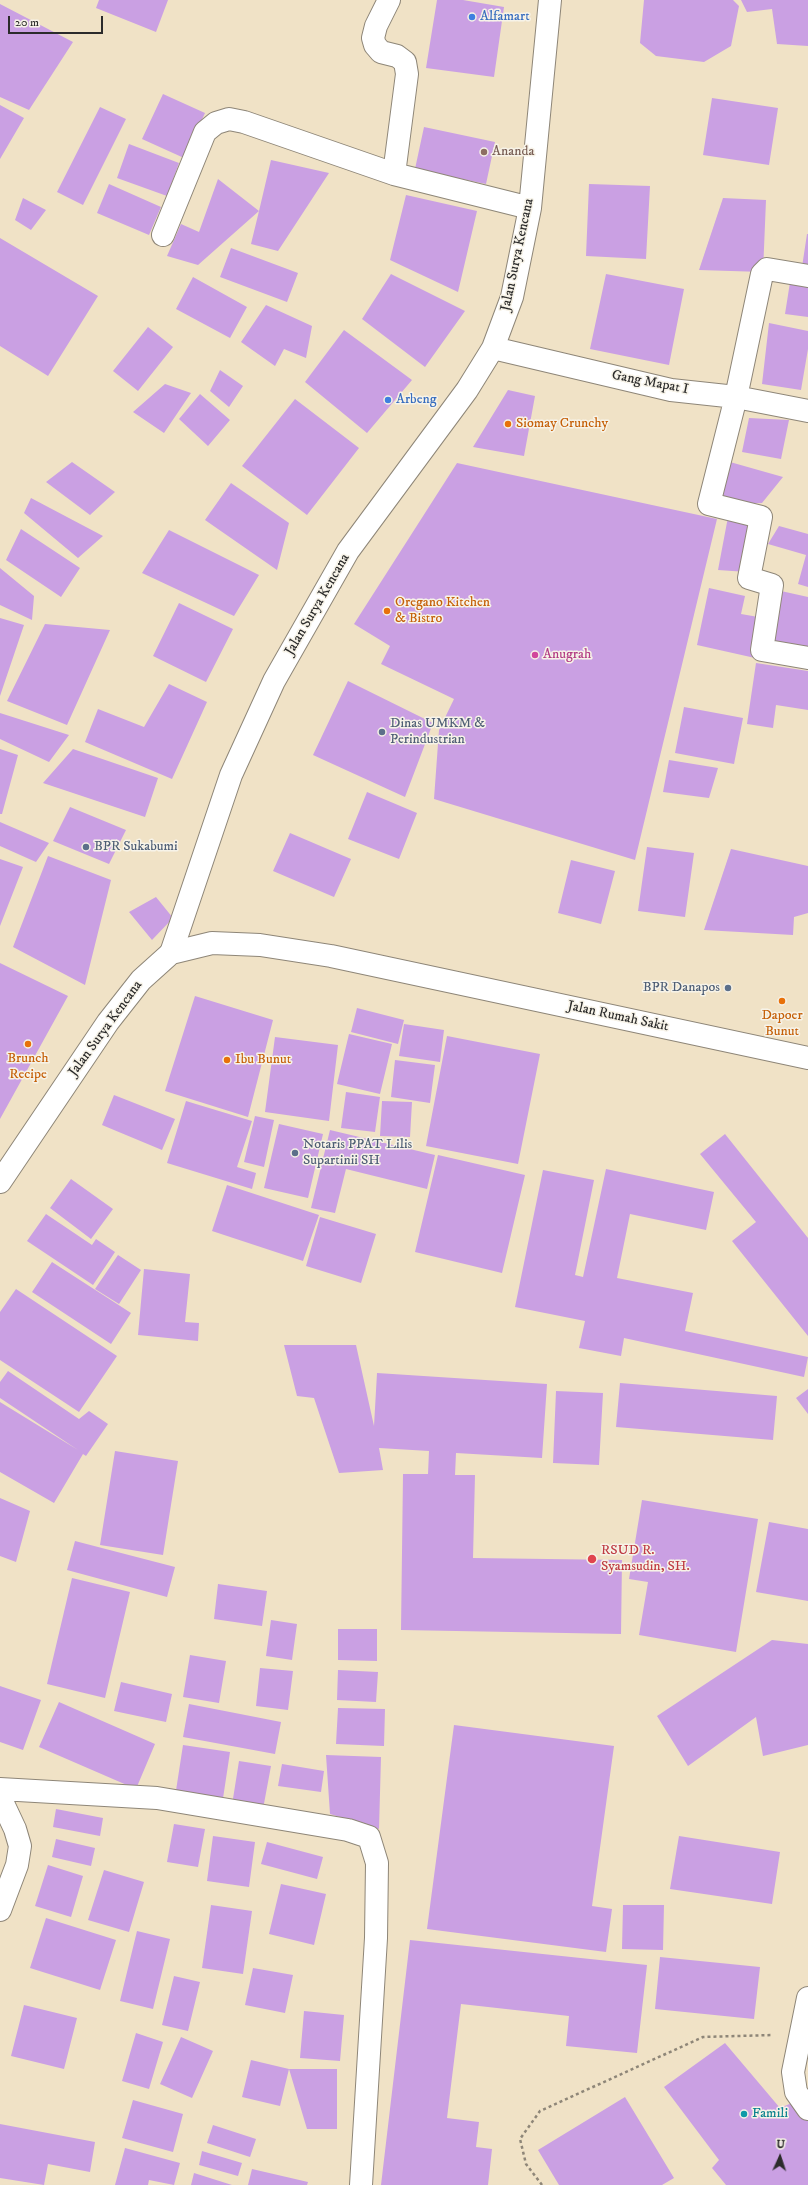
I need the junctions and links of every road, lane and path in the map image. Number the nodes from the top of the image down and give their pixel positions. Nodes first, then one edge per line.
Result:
1 (389, 0) edge
2 (550, 0) edge
3 (394, 174) junction
4 (530, 208) junction
5 (163, 235) dead end
6 (808, 276) edge
7 (493, 348) junction
8 (736, 397) junction
9 (808, 411) edge
10 (808, 658) edge
11 (170, 953) junction
12 (805, 1061) edge
13 (0, 1182) edge
14 (0, 1789) edge
15 (0, 1797) edge
16 (0, 1910) edge
17 (808, 1998) edge
18 (801, 2036) junction
19 (808, 2109) edge
20 (361, 2185) edge
21 (542, 2185) edge

1 - 3 main road
2 - 4 main road, Jalan Surya Kencana
3 - 4 main road
3 - 5 main road
4 - 7 main road, Jalan Surya Kencana
6 - 8 main road
7 - 8 main road, Gang Mapat I
7 - 11 main road, Jalan Surya Kencana
8 - 9 main road, Gang Mapat I
8 - 10 main road
11 - 12 main road, Jalan Rumah Sakit
11 - 13 main road, Jalan Surya Kencana
14 - 20 main road
15 - 16 main road
17 - 18 main road
18 - 19 main road
18 - 21 path

